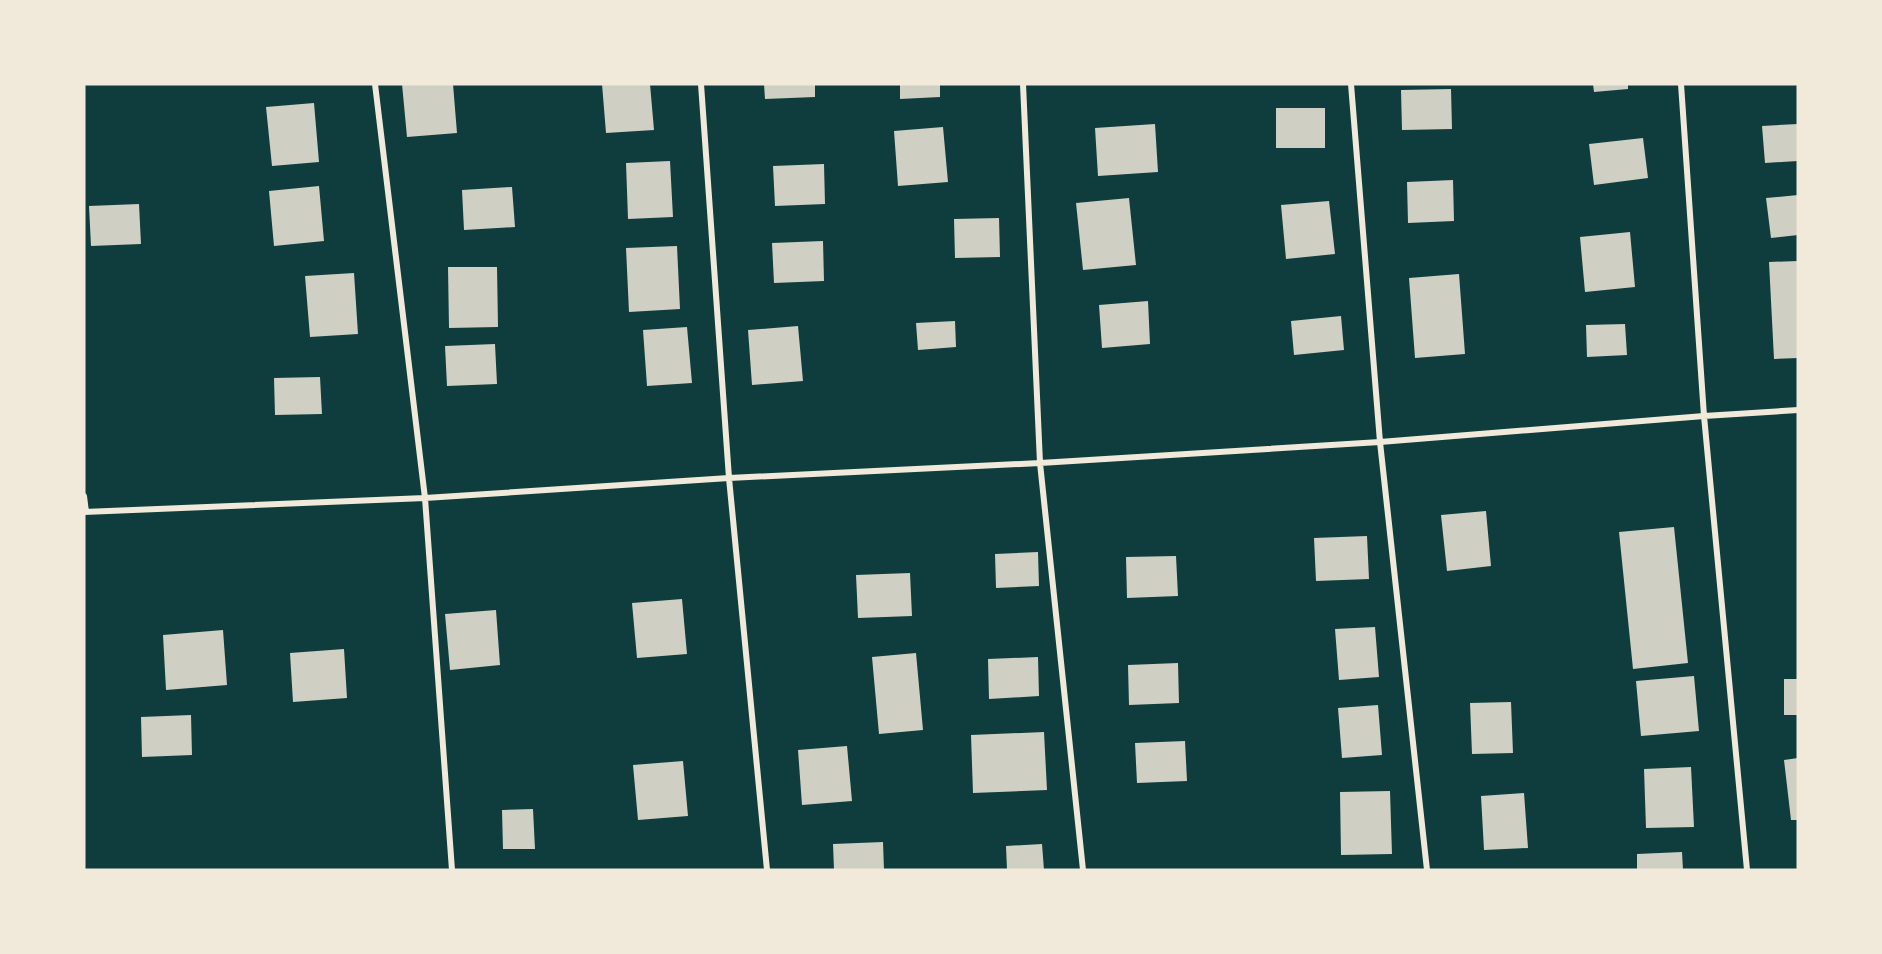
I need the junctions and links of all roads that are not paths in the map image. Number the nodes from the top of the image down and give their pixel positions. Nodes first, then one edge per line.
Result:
1 (375, 84) edge
2 (701, 84) edge
3 (1023, 84) edge
4 (1351, 84) edge
5 (1681, 84) edge
6 (1798, 410) edge
7 (1704, 416) junction
8 (1380, 442) junction
9 (1040, 463) junction
10 (729, 478) junction
11 (84, 496) edge
12 (425, 498) junction
13 (85, 512) edge
14 (452, 870) edge
15 (767, 870) edge
16 (1083, 870) edge
17 (1427, 870) edge
18 (1747, 870) edge

1 - 12 street
2 - 10 street
3 - 9 street
4 - 8 street
5 - 7 street
6 - 7 street
7 - 8 street
7 - 18 street
8 - 9 street
8 - 17 street
9 - 10 street
9 - 16 street
10 - 12 street
10 - 15 street
11 - 13 street
12 - 13 street
12 - 14 street

